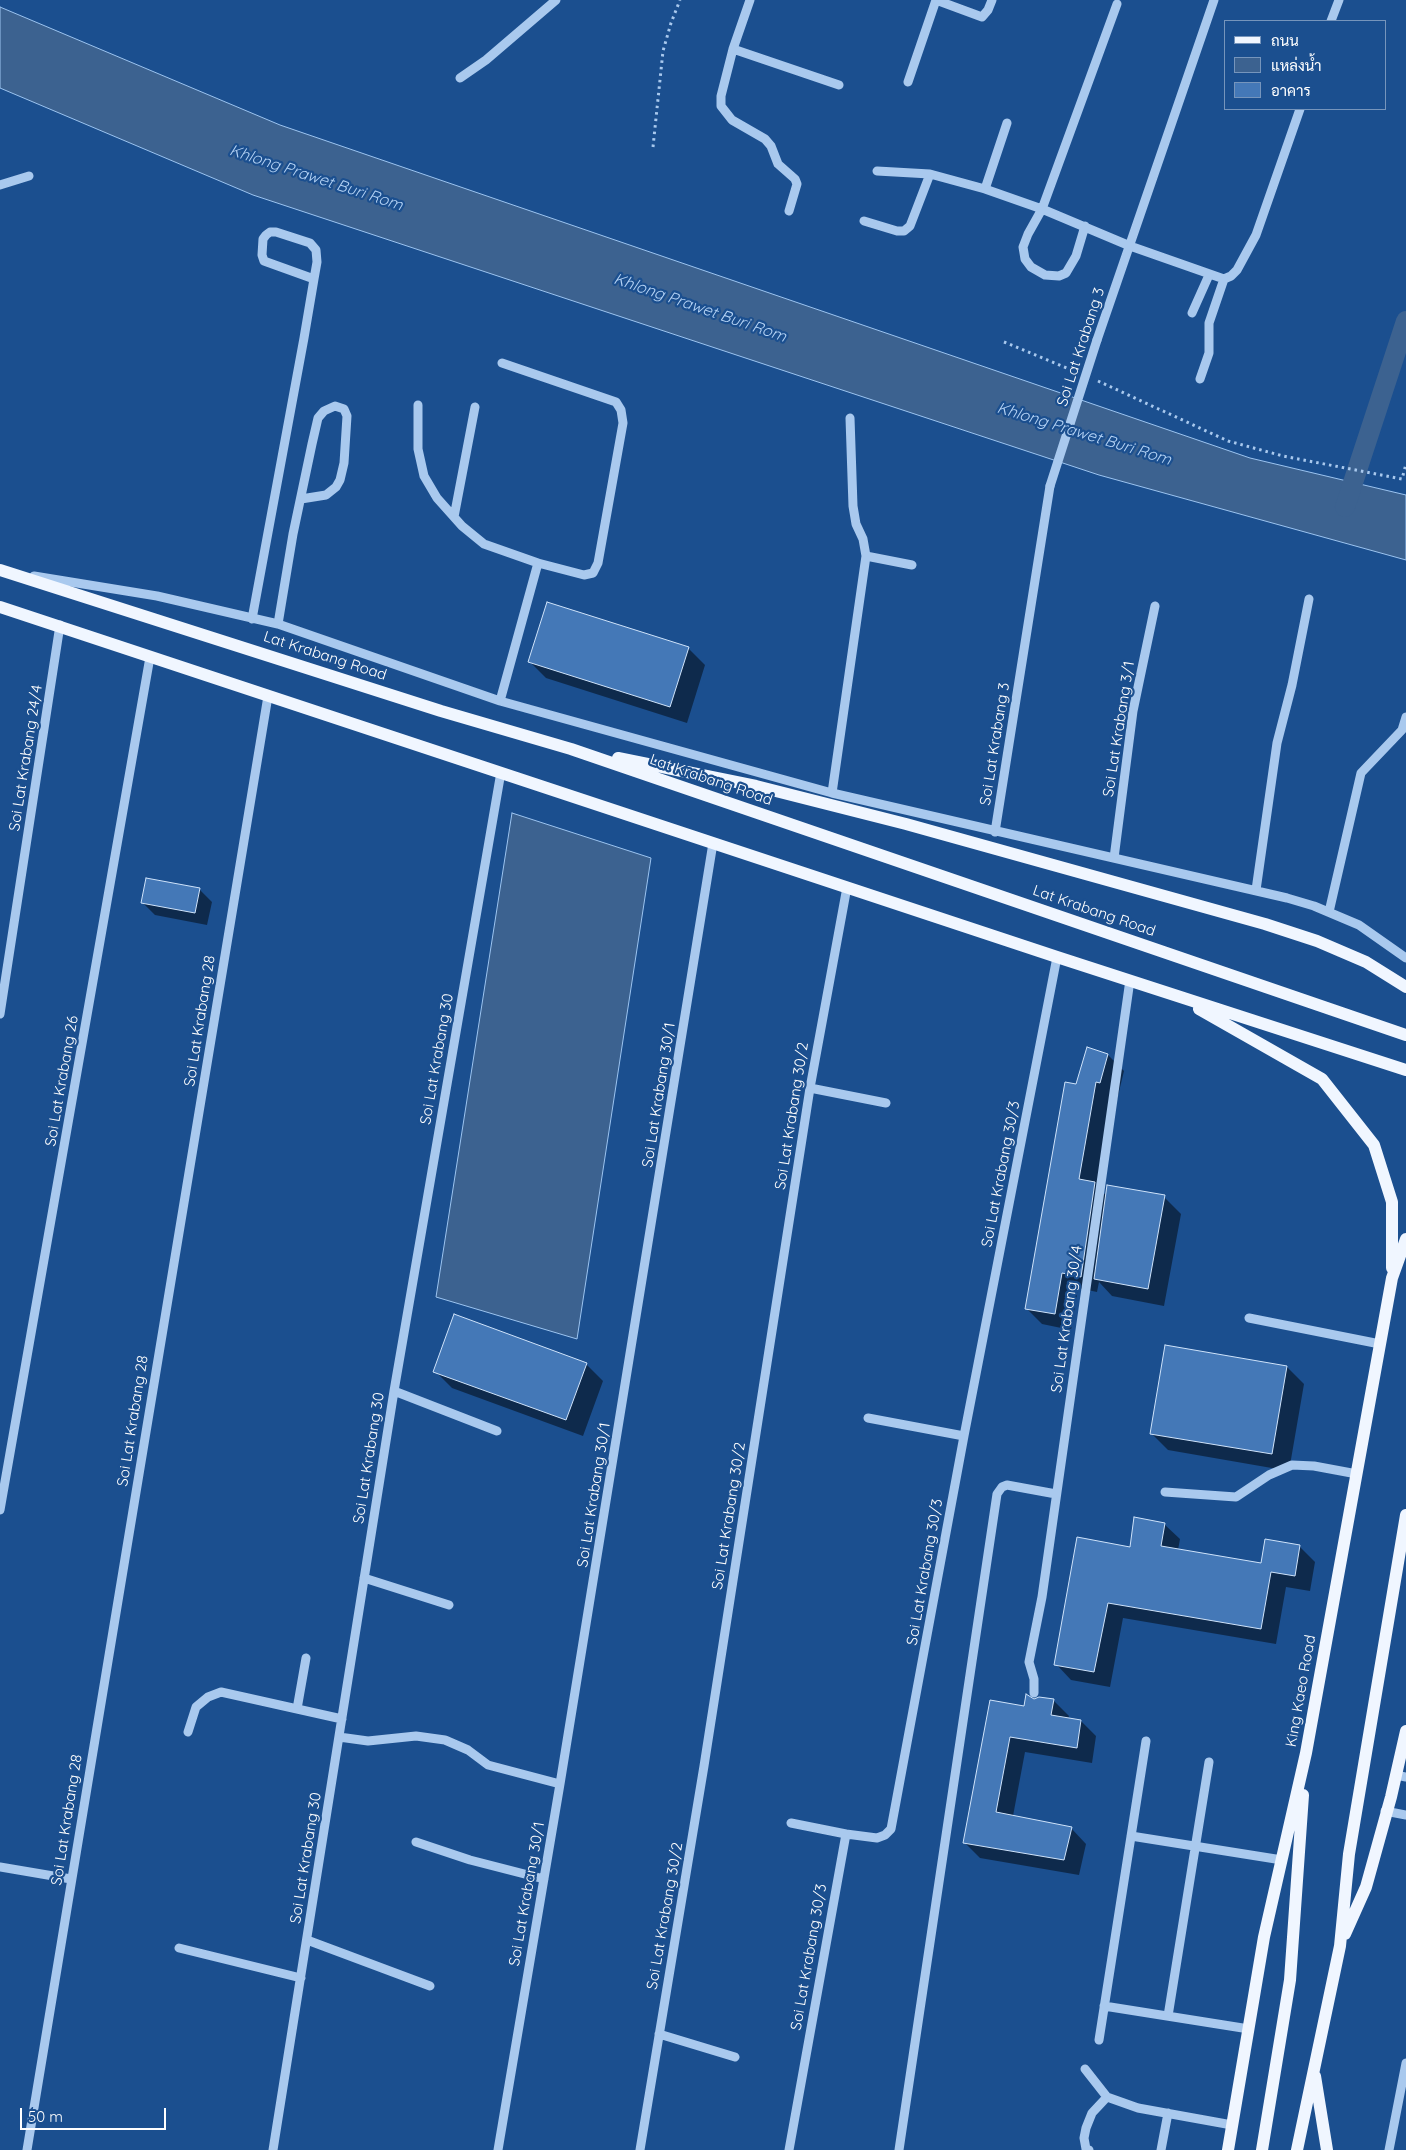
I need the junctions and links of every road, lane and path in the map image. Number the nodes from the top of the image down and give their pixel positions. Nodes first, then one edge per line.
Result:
1 (556, 0) edge
2 (680, 0) edge
3 (750, 0) edge
4 (936, 0) edge
5 (992, 0) edge
6 (1214, 0) edge
7 (1339, 0) edge
8 (1117, 4) dead end
9 (1331, 20) edge
10 (733, 49) junction
11 (460, 78) dead end
12 (908, 82) dead end
13 (839, 85) dead end
14 (1300, 110) edge
15 (1007, 122) dead end
16 (653, 147) dead end
17 (876, 171) dead end
18 (930, 174) junction
19 (29, 176) dead end
20 (0, 186) edge
21 (984, 189) junction
22 (1042, 209) junction
23 (790, 211) dead end
24 (864, 221) dead end
25 (1085, 226) junction
26 (1130, 246) junction
27 (1209, 275) junction
28 (314, 279) junction
29 (1224, 279) junction
30 (1192, 313) dead end
31 (1004, 342) dead end
32 (502, 363) dead end
33 (1081, 374) dead end
34 (1200, 378) dead end
35 (1096, 380) dead end
36 (418, 406) dead end
37 (475, 407) dead end
38 (850, 418) dead end
39 (1406, 464) edge
40 (300, 499) junction
41 (454, 517) junction
42 (866, 556) junction
43 (538, 563) junction
44 (912, 565) dead end
45 (2, 570) edge
46 (1309, 599) dead end
47 (1155, 606) dead end
48 (0, 607) edge
49 (252, 619) junction
50 (278, 624) junction
51 (60, 625) junction
52 (150, 657) junction
53 (268, 696) junction
54 (500, 701) junction
55 (1406, 717) edge
56 (571, 749) junction
57 (501, 772) junction
58 (832, 793) junction
59 (995, 832) junction
60 (714, 844) junction
61 (1114, 858) junction
62 (847, 887) junction
63 (1256, 890) junction
64 (1329, 912) junction
65 (1057, 957) junction
66 (1406, 958) edge
67 (1130, 980) junction
68 (1406, 987) edge
69 (1175, 995) junction
70 (0, 1014) edge
71 (1406, 1035) edge
72 (1406, 1070) edge
73 (810, 1088) junction
74 (886, 1103) dead end
75 (1405, 1243) edge
76 (1392, 1278) junction
77 (1249, 1318) dead end
78 (1380, 1344) junction
79 (394, 1391) junction
80 (868, 1418) dead end
81 (497, 1431) dead end
82 (964, 1436) junction
83 (1357, 1474) junction
84 (1165, 1492) dead end
85 (1056, 1494) junction
86 (0, 1510) edge
87 (1406, 1515) edge
88 (364, 1578) junction
89 (449, 1604) dead end
90 (306, 1658) dead end
91 (1034, 1693) dead end
92 (297, 1709) junction
93 (342, 1719) junction
94 (1406, 1731) edge
95 (188, 1732) dead end
96 (339, 1737) junction
97 (1146, 1740) dead end
98 (1306, 1753) junction
99 (1403, 1759) edge
100 (1209, 1762) dead end
101 (1401, 1776) edge
102 (560, 1784) junction
103 (1385, 1811) junction
104 (1406, 1815) edge
105 (790, 1823) dead end
106 (846, 1834) junction
107 (1131, 1836) junction
108 (416, 1842) dead end
109 (1195, 1846) junction
110 (1282, 1860) junction
111 (0, 1867) edge
112 (72, 1879) junction
113 (544, 1879) junction
114 (307, 1940) junction
115 (1340, 1946) junction
116 (179, 1948) dead end
117 (301, 1978) junction
118 (430, 1986) dead end
119 (1104, 2006) junction
120 (1168, 2016) junction
121 (1249, 2029) junction
122 (660, 2034) junction
123 (1099, 2040) dead end
124 (735, 2057) dead end
125 (1406, 2063) edge
126 (1314, 2066) junction
127 (1084, 2069) dead end
128 (1107, 2097) junction
129 (1168, 2113) junction
130 (1232, 2125) junction
131 (27, 2150) edge
132 (273, 2150) edge
133 (498, 2150) edge
134 (640, 2150) edge
135 (789, 2150) edge
136 (899, 2150) edge
137 (1089, 2150) edge
138 (1162, 2150) edge
139 (1228, 2150) edge
140 (1262, 2150) edge
141 (1297, 2150) edge
142 (1327, 2150) edge
143 (1390, 2150) edge

1 - 11 street
2 - 16 path
3 - 10 street
4 - 5 street
4 - 12 street
6 - 26 street, Soi Lat Krabang 3
7 - 9 street
8 - 22 street
10 - 13 street
10 - 23 street
14 - 29 street
15 - 21 street
17 - 18 street
18 - 21 street
18 - 24 street
19 - 20 street
21 - 22 street
22 - 25 street
22 - 25 street
25 - 26 street
26 - 27 street
26 - 59 street, Soi Lat Krabang 3, bridge
27 - 29 street
27 - 30 street
28 - 28 street
28 - 49 street
29 - 34 street
31 - 33 path
32 - 43 street
35 - 39 path
36 - 41 street
37 - 41 street
38 - 42 street
40 - 40 street
40 - 50 street
41 - 43 street
42 - 44 street
42 - 58 street
43 - 54 street
45 - 49 street
45 - 56 main road, Lat Krabang Road
46 - 63 street
47 - 61 street, Soi Lat Krabang 3/1
48 - 51 main road
49 - 50 street
50 - 54 street
51 - 52 main road
51 - 70 street, Soi Lat Krabang 24/4
52 - 53 main road
52 - 86 street, Soi Lat Krabang 26
53 - 57 main road
53 - 112 street, Soi Lat Krabang 28
54 - 58 street
55 - 64 street
56 - 68 main road
56 - 71 main road, Lat Krabang Road
57 - 60 main road
57 - 79 street, Soi Lat Krabang 30
58 - 59 street
59 - 61 street
60 - 62 main road
60 - 102 street, Soi Lat Krabang 30/1
61 - 63 street
62 - 65 main road
62 - 73 street, Soi Lat Krabang 30/2
63 - 64 street
64 - 66 street
65 - 67 main road
65 - 82 street, Soi Lat Krabang 30/3
67 - 69 main road
67 - 85 street, Soi Lat Krabang 30/4
69 - 72 main road
69 - 76 main road
73 - 74 street
73 - 122 street, Soi Lat Krabang 30/2
75 - 76 main road, King Kaeo Road
76 - 78 main road, King Kaeo Road
77 - 78 street
78 - 83 main road, King Kaeo Road
79 - 81 street
79 - 88 street, Soi Lat Krabang 30
80 - 82 street
82 - 106 street, Soi Lat Krabang 30/3
83 - 84 street
83 - 98 main road, King Kaeo Road
85 - 91 street, Soi Lat Krabang 30/4
85 - 136 street
87 - 115 main road
88 - 89 street
88 - 93 street, Soi Lat Krabang 30
90 - 92 street
92 - 93 street
92 - 95 street
93 - 96 street, Soi Lat Krabang 30
94 - 99 main road
96 - 102 street
96 - 114 street, Soi Lat Krabang 30
97 - 107 street
98 - 110 main road, King Kaeo Road
98 - 140 main road
99 - 101 main road
100 - 109 street
101 - 103 main road
102 - 113 street, Soi Lat Krabang 30/1
103 - 104 street
103 - 115 main road
105 - 106 street
106 - 135 street, Soi Lat Krabang 30/3
107 - 109 street
107 - 119 street
108 - 113 street
109 - 110 street
109 - 120 street
110 - 121 main road, King Kaeo Road
111 - 112 street
112 - 131 street, Soi Lat Krabang 28
113 - 133 street, Soi Lat Krabang 30/1
114 - 117 street, Soi Lat Krabang 30
114 - 118 street
115 - 126 main road
116 - 117 street
117 - 132 street, Soi Lat Krabang 30
119 - 120 street
119 - 123 street
120 - 121 street
121 - 130 main road, King Kaeo Road
122 - 124 street
122 - 134 street, Soi Lat Krabang 30/2
125 - 143 street
126 - 141 main road
126 - 142 main road
127 - 128 street
128 - 129 street
128 - 137 street
129 - 130 street
129 - 138 street
130 - 139 main road, King Kaeo Road

